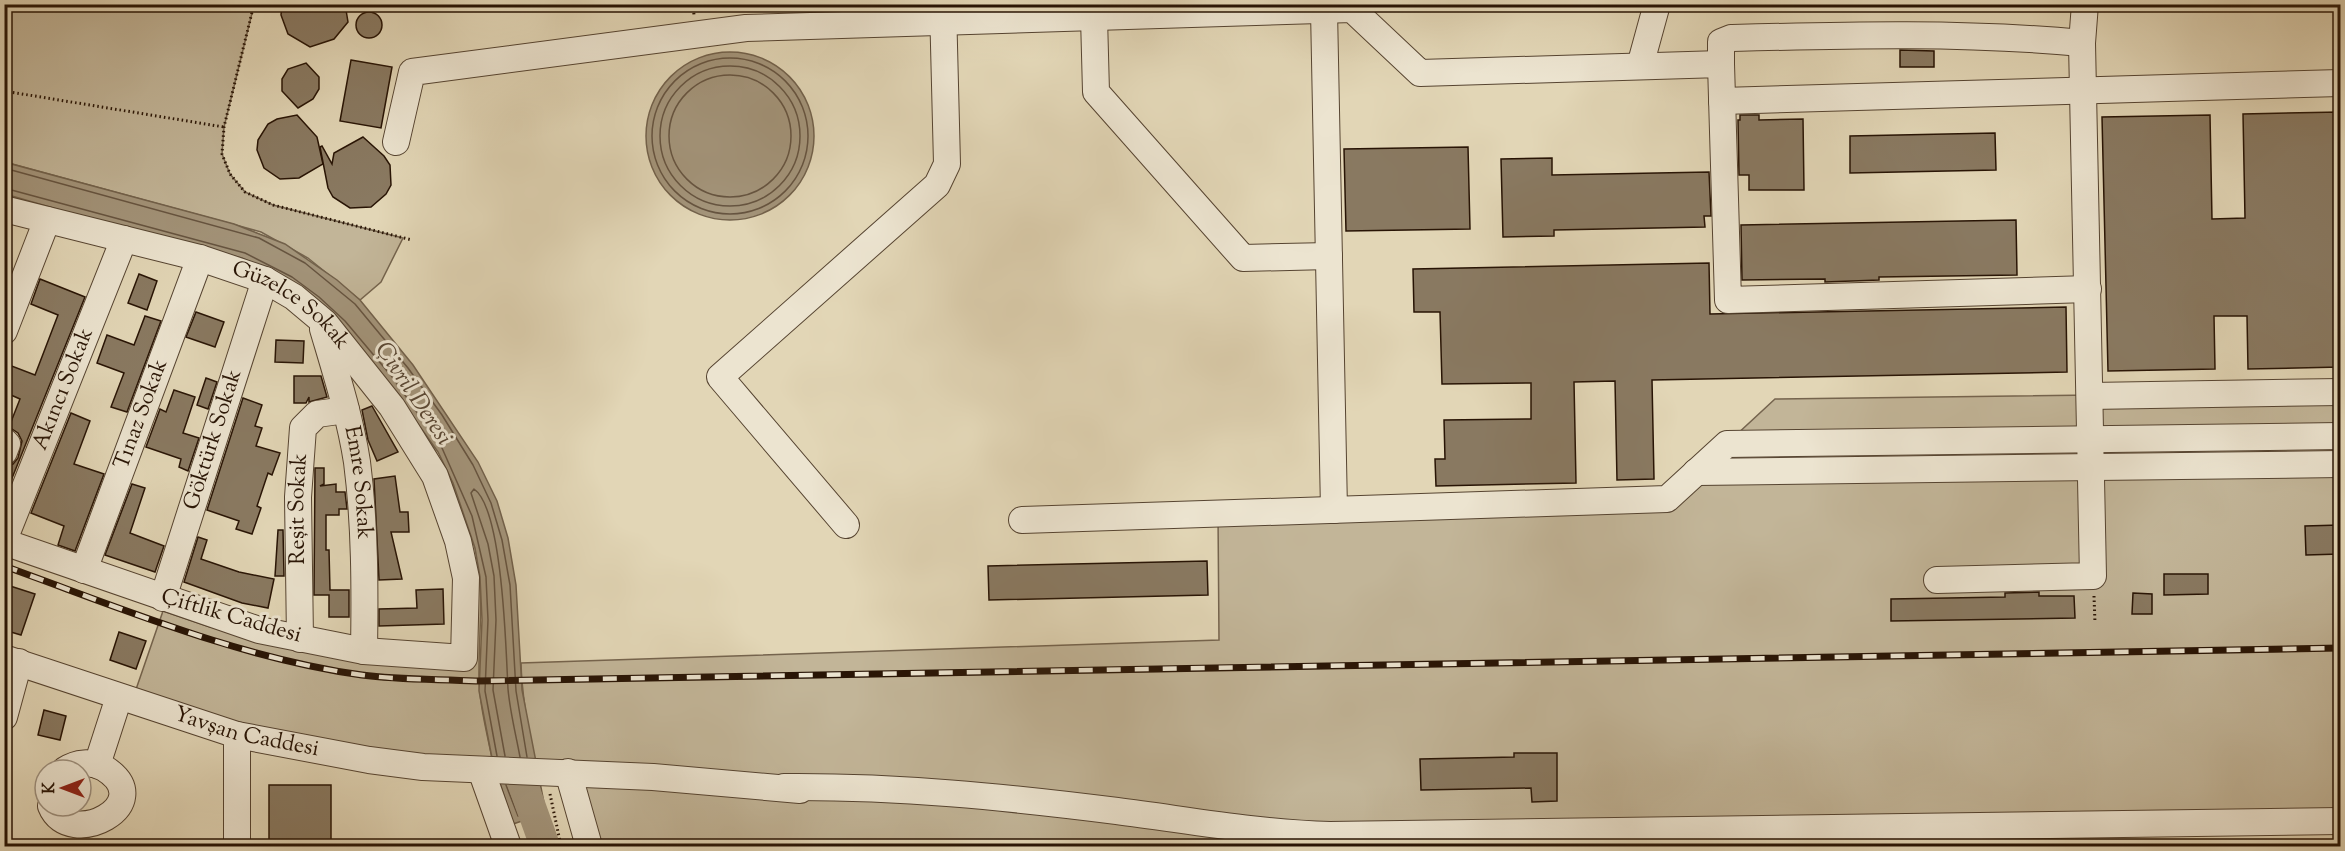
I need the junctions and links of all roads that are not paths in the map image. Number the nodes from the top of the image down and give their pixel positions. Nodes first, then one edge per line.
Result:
1 (1657, 4) edge
2 (2085, 4) edge
3 (1197, 9) edge
4 (1324, 10) junction
5 (943, 13) edge
6 (1094, 17) junction
7 (2082, 43) junction
8 (1721, 64) junction
9 (1640, 66) junction
10 (2340, 82) edge
11 (2083, 90) junction
12 (1722, 101) junction
13 (396, 142) dead end
14 (4, 209) edge
15 (48, 220) junction
16 (124, 239) junction
17 (1329, 256) junction
18 (200, 258) junction
19 (265, 280) junction
20 (2088, 289) junction
21 (319, 318) junction
22 (4, 331) edge
23 (2340, 392) edge
24 (2090, 396) junction
25 (346, 410) junction
26 (2340, 436) edge
27 (2091, 439) junction
28 (4, 441) edge
29 (4, 452) edge
30 (2340, 464) edge
31 (2091, 467) junction
32 (1696, 472) junction
33 (1334, 510) junction
34 (1022, 520) dead end
35 (846, 525) dead end
36 (4, 541) edge
37 (84, 570) junction
38 (1937, 580) dead end
39 (163, 598) junction
40 (300, 639) junction
41 (364, 651) junction
42 (464, 658) joint
43 (8, 660) edge
44 (119, 697) junction
45 (4, 717) edge
46 (237, 735) junction
47 (93, 764) edge
48 (97, 765) junction
49 (488, 770) junction
50 (555, 780) junction
51 (784, 787) junction
52 (57, 818) edge
53 (2340, 821) edge
54 (2340, 836) edge
55 (237, 846) edge
56 (508, 846) edge
57 (590, 846) edge
58 (1274, 846) edge
59 (1674, 846) edge

1 - 9 street
2 - 7 street
3 - 4 street
3 - 6 street
4 - 9 street
4 - 17 street
5 - 6 street
5 - 13 street
5 - 35 street
6 - 17 street
7 - 8 street
7 - 11 street
8 - 9 street
8 - 12 street
10 - 11 street
11 - 12 street
11 - 20 street
12 - 20 street
14 - 15 street, Güzelce Sokak
15 - 16 street, Güzelce Sokak
15 - 22 street
16 - 18 street, Güzelce Sokak
16 - 36 street, Akıncı Sokak
17 - 33 street
18 - 19 street, Güzelce Sokak
18 - 37 street, Tınaz Sokak
19 - 21 street, Güzelce Sokak
19 - 39 street, Göktürk Sokak
20 - 24 street
21 - 25 street, Emre Sokak
21 - 42 street, Güzelce Sokak
23 - 24 street
24 - 27 street
25 - 40 street, Reşit Sokak
25 - 41 street, Emre Sokak
26 - 27 street
27 - 31 street
27 - 32 street
28 - 29 street
30 - 31 street
31 - 32 street
31 - 38 street
32 - 33 street
33 - 34 street
36 - 37 street, Çiftlik Caddesi
37 - 39 street, Çiftlik Caddesi
39 - 40 street, Çiftlik Caddesi
40 - 41 street, Çiftlik Caddesi
41 - 42 street, Çiftlik Caddesi
43 - 44 street, Yavşan Caddesi
43 - 45 street
44 - 46 street, Yavşan Caddesi
44 - 48 street
46 - 49 street, Yavşan Caddesi
46 - 55 street
47 - 48 street
48 - 52 street
49 - 50 street, Yavşan Caddesi
49 - 56 street
50 - 51 street, Yavşan Caddesi
50 - 57 street
51 - 53 street
51 - 58 street
54 - 59 street

